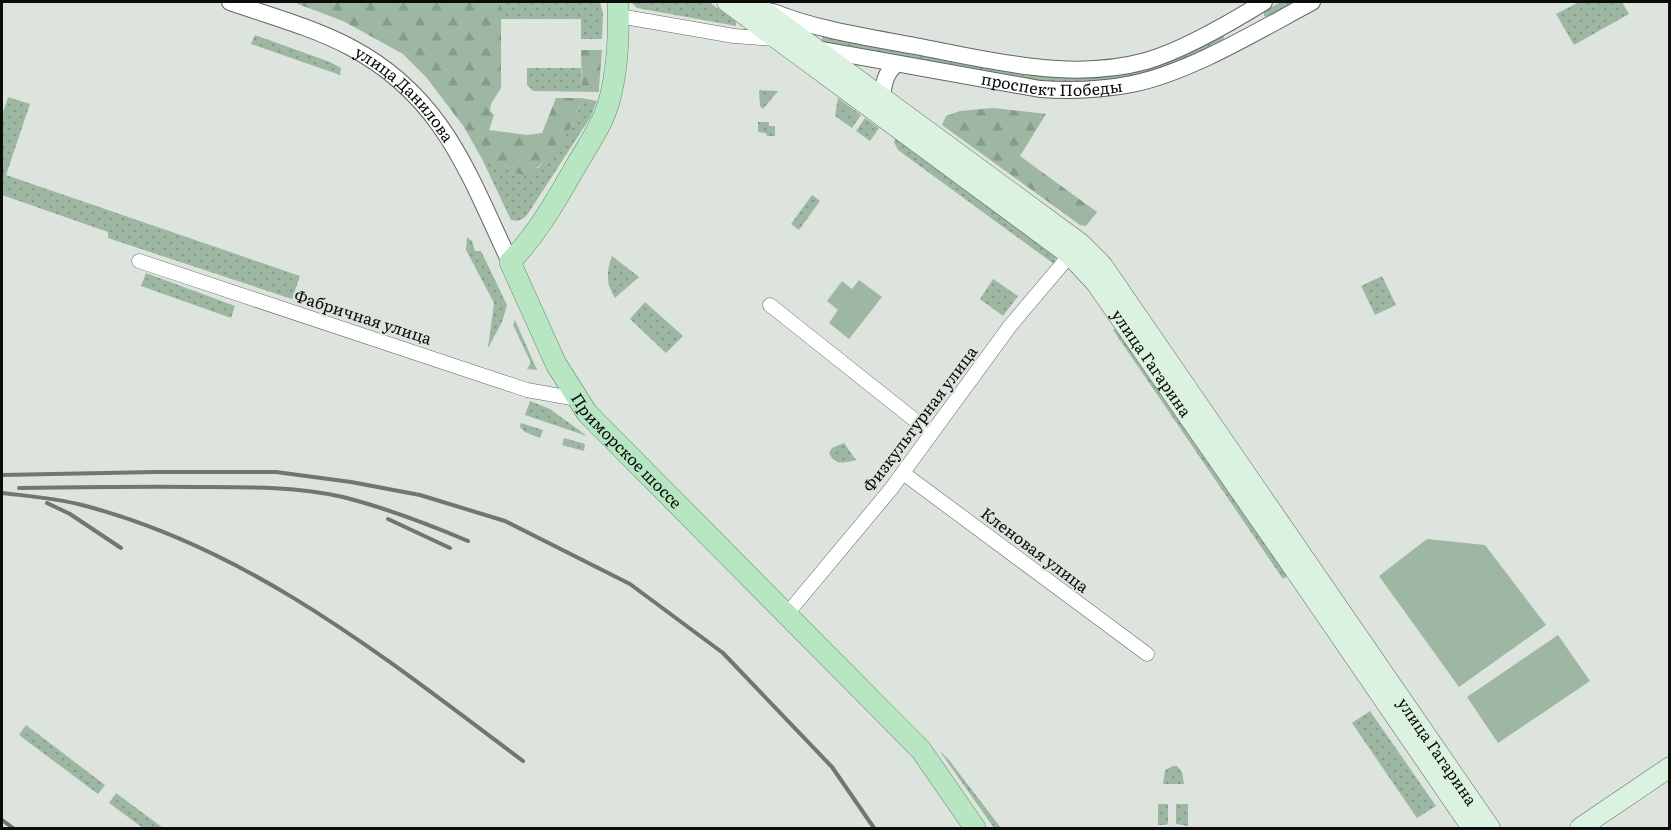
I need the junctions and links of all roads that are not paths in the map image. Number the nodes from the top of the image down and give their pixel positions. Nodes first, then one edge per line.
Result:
1 (230, 2) edge
2 (727, 2) edge
3 (1264, 2) edge
4 (1312, 2) edge
5 (755, 4) edge
6 (1246, 8) edge
7 (618, 9) edge
8 (826, 29) junction
9 (1252, 34) junction
10 (776, 39) junction
11 (817, 59) junction
12 (896, 64) junction
13 (882, 97) junction
14 (1075, 249) junction
15 (139, 261) dead end
16 (510, 262) junction
17 (770, 305) dead end
18 (577, 399) junction
19 (931, 433) junction
20 (903, 473) junction
21 (786, 615) junction
22 (1147, 654) dead end
23 (1670, 767) edge
24 (975, 828) edge
25 (1472, 828) edge
26 (1490, 828) edge
27 (1580, 828) edge

1 - 16 street, улица Данилова
2 - 10 main road, улица Гагарина
3 - 6 street, проспект Победы
4 - 9 street, проспект Победы
5 - 8 street, проспект Победы
5 - 11 main road, улица Гагарина
6 - 8 street, проспект Победы
6 - 9 street
7 - 10 street
7 - 16 main road
8 - 11 street
9 - 12 street, проспект Победы
10 - 11 main road, улица Гагарина
11 - 12 street, проспект Победы
11 - 13 main road, улица Гагарина
11 - 14 main road, улица Гагарина
12 - 13 street
13 - 14 main road, улица Гагарина
14 - 19 street, Физкультурная улица
14 - 25 main road, улица Гагарина
14 - 26 main road, улица Гагарина
15 - 18 street, Фабричная улица
16 - 18 main road, Приморское шоссе
17 - 19 street
18 - 21 main road, Приморское шоссе
19 - 20 street, Физкультурная улица
20 - 21 street, Физкультурная улица
20 - 22 street, Кленовая улица
21 - 24 main road, Приморское шоссе
23 - 27 main road

